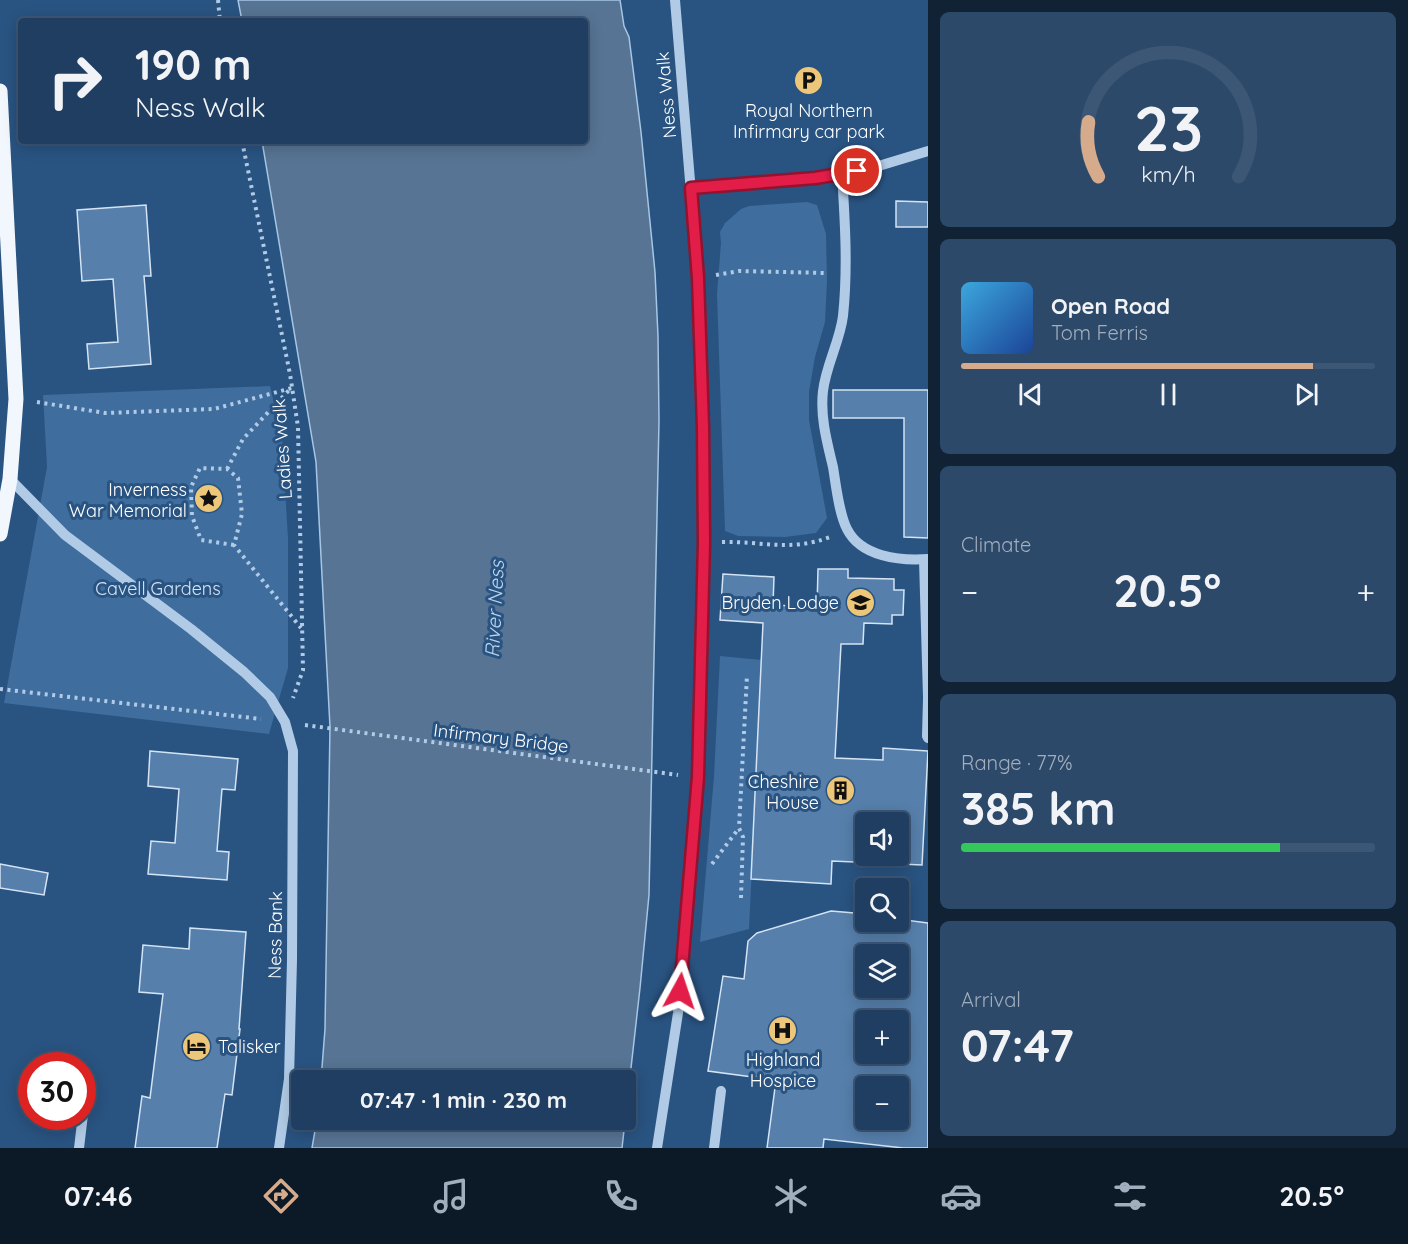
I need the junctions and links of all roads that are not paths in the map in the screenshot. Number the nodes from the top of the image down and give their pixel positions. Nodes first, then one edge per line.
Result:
1 (675, 0) edge
2 (0, 91) edge
3 (928, 151) edge
4 (842, 174) junction
5 (691, 188) junction
6 (5, 268) edge
7 (9, 479) junction
8 (0, 534) edge
9 (926, 560) edge
10 (928, 698) edge
11 (928, 738) edge
12 (721, 1091) dead end
13 (81, 1130) edge
14 (79, 1148) edge
15 (279, 1148) edge
16 (657, 1148) edge
17 (714, 1148) edge

1 - 5 street, Ness Walk
2 - 6 main road
3 - 4 street
4 - 5 street
4 - 9 street
5 - 16 street, Ness Walk
6 - 7 main road
7 - 8 main road
7 - 15 street, Ness Bank
9 - 10 street
10 - 11 street
12 - 17 street
13 - 14 street

